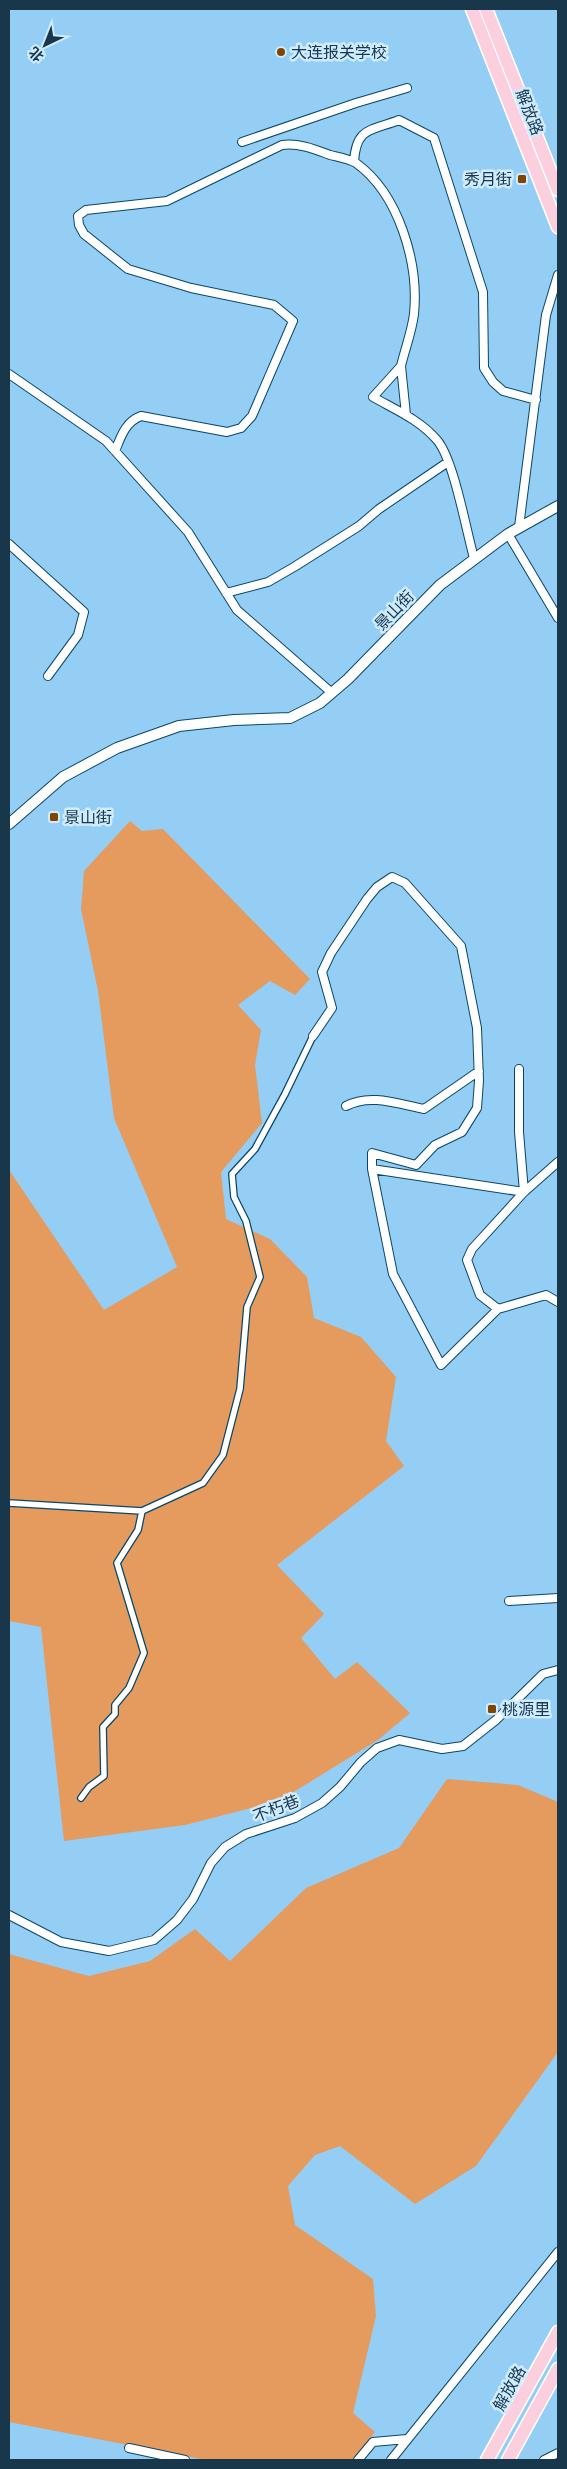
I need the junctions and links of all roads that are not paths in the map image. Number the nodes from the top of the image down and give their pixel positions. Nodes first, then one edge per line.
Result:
1 (472, 9) edge
2 (486, 9) edge
3 (407, 88) dead end
4 (242, 142) dead end
5 (354, 162) junction
6 (558, 190) edge
7 (558, 227) edge
8 (558, 275) edge
9 (401, 366) junction
10 (9, 374) edge
11 (536, 400) junction
12 (406, 415) junction
13 (115, 451) junction
14 (448, 462) junction
15 (558, 506) edge
16 (519, 527) junction
17 (508, 534) junction
18 (9, 544) edge
19 (474, 558) junction
20 (226, 593) junction
21 (558, 618) edge
22 (48, 676) dead end
23 (332, 694) junction
24 (9, 824) edge
25 (312, 1036) joint
26 (520, 1068) dead end
27 (478, 1071) junction
28 (346, 1106) dead end
29 (558, 1162) edge
30 (372, 1169) junction
31 (524, 1192) junction
32 (558, 1302) edge
33 (498, 1309) junction
34 (9, 1503) edge
35 (142, 1511) junction
36 (558, 1598) edge
37 (509, 1601) dead end
38 (558, 1670) edge
39 (81, 1798) dead end
40 (9, 1914) edge
41 (558, 2252) edge
42 (558, 2332) edge
43 (558, 2370) edge
44 (407, 2440) junction
45 (129, 2448) dead end
46 (558, 2453) edge
47 (184, 2460) edge
48 (358, 2460) edge
49 (391, 2460) edge
50 (487, 2460) edge
51 (508, 2460) edge
52 (544, 2460) edge

1 - 7 main road, 解放路
2 - 6 main road, 解放路
3 - 4 street
5 - 9 street
5 - 11 street
5 - 13 street
8 - 11 street
9 - 12 street
9 - 12 street
10 - 13 street
11 - 16 street
12 - 14 street
13 - 20 street
14 - 19 street
14 - 20 street
15 - 16 street, 景山街
16 - 17 street, 景山街
17 - 19 street, 景山街
17 - 21 street
18 - 22 street
19 - 23 street, 景山街
20 - 23 street
23 - 24 street, 景山街
25 - 27 street
25 - 35 street
26 - 31 street
27 - 28 street
27 - 30 street
29 - 31 street
30 - 31 street
30 - 33 street
31 - 33 street
32 - 33 street
34 - 35 street
35 - 39 street
36 - 37 street
38 - 40 street, 不朽巷
41 - 44 street
42 - 50 main road, 解放路
43 - 51 main road, 解放路
44 - 48 street
44 - 49 street
45 - 47 street
46 - 52 street

